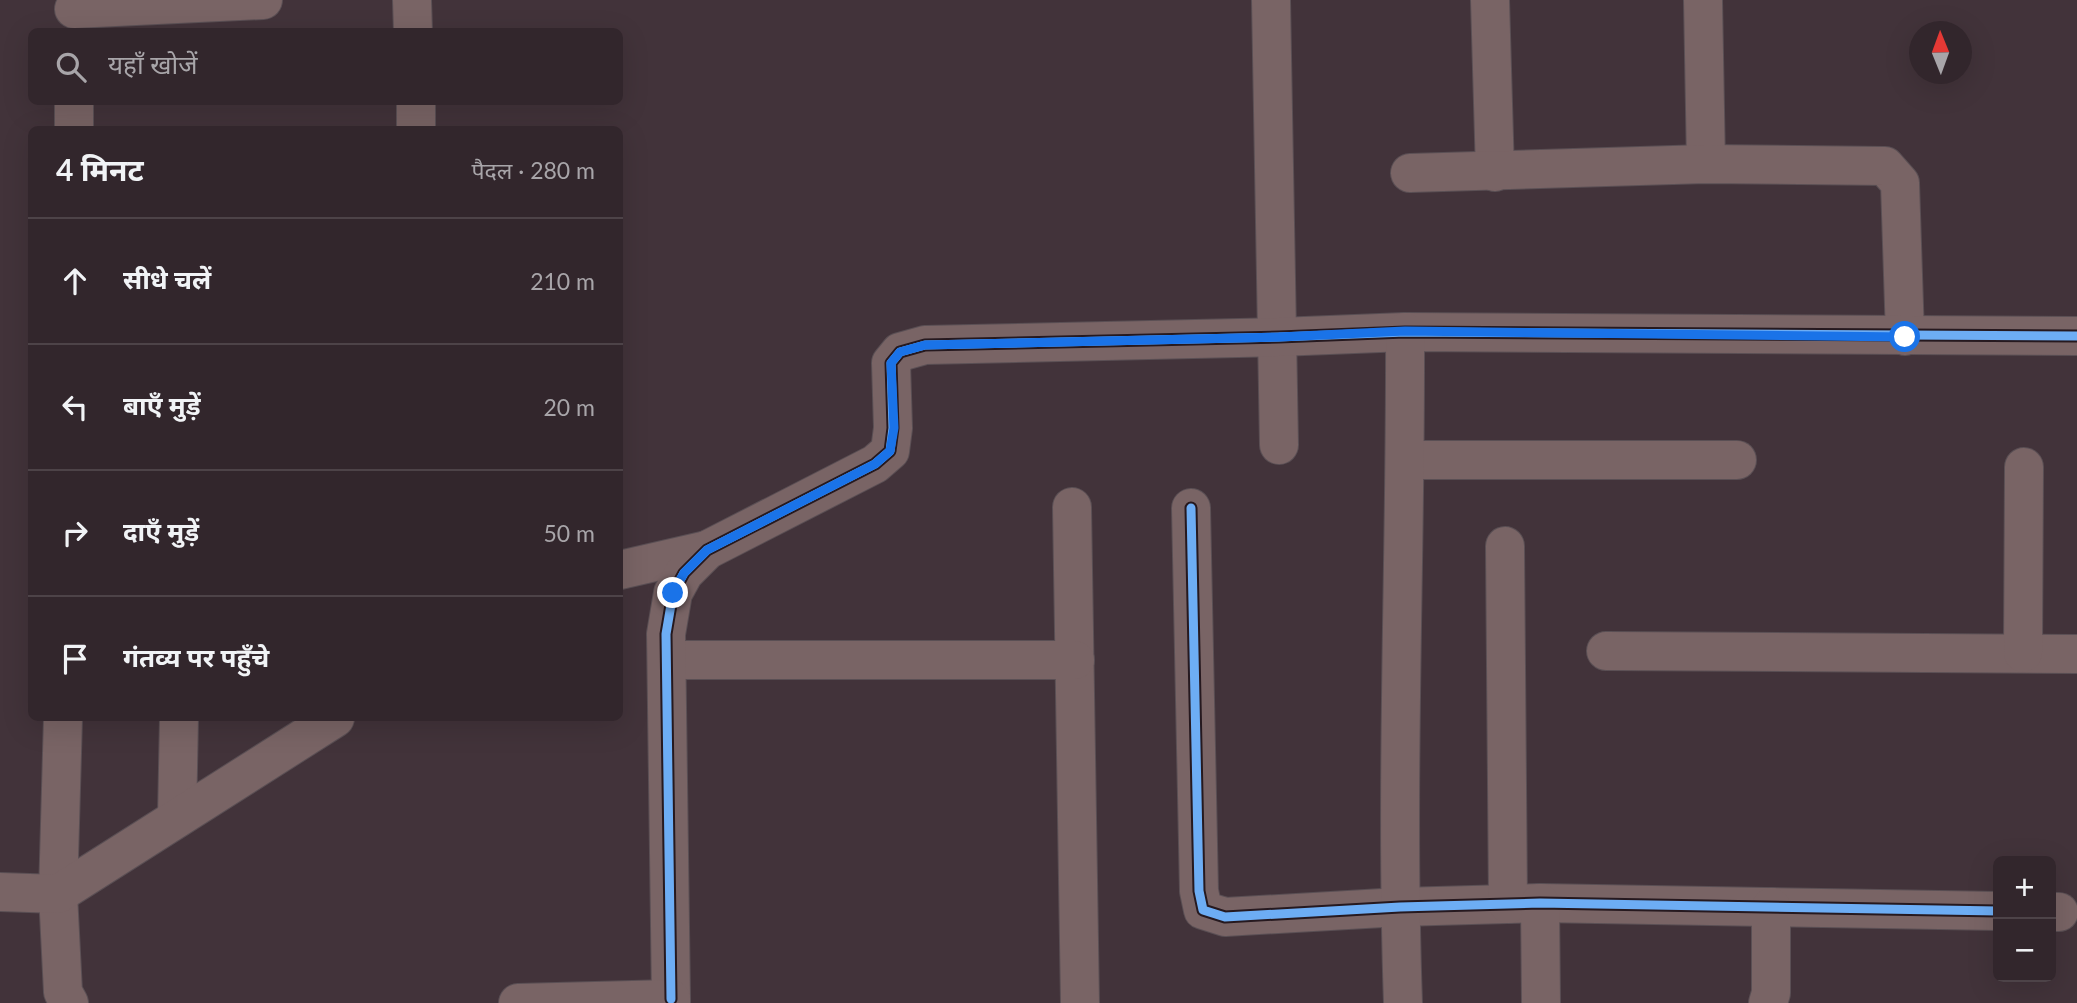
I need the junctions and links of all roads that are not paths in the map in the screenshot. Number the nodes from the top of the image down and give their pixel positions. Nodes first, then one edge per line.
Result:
1 (263, 0) edge
2 (412, 0) edge
3 (1271, 0) edge
4 (1490, 0) edge
5 (1703, 0) edge
6 (74, 13) edge
7 (413, 28) edge
8 (74, 105) edge
9 (416, 105) edge
10 (74, 126) edge
11 (416, 126) edge
12 (1706, 164) junction
13 (1495, 172) junction
14 (1410, 173) dead end
15 (1405, 331) junction
16 (2077, 336) edge
17 (1279, 337) junction
18 (1905, 337) junction
19 (1279, 445) dead end
20 (1405, 460) junction
21 (1737, 460) dead end
22 (2024, 467) dead end
23 (1072, 506) dead end
24 (1191, 508) dead end
25 (1505, 546) dead end
26 (707, 550) junction
27 (623, 569) edge
28 (1606, 651) dead end
29 (2023, 653) junction
30 (2077, 654) edge
31 (667, 660) junction
32 (1075, 660) junction
33 (63, 721) edge
34 (179, 721) edge
35 (330, 721) edge
36 (177, 818) junction
37 (0, 892) edge
38 (58, 894) junction
39 (1524, 904) junction
40 (1399, 907) junction
41 (1771, 907) junction
42 (1993, 911) edge
43 (671, 1001) edge
44 (69, 1003) edge
45 (518, 1003) edge
46 (1080, 1003) edge
47 (1403, 1003) edge
48 (1541, 1003) edge
49 (1768, 1003) edge

1 - 6 street
2 - 7 street
3 - 17 street
4 - 13 street
5 - 12 street
8 - 10 street
9 - 11 street
12 - 13 street
12 - 18 street
13 - 14 street
15 - 17 street
15 - 18 street
15 - 20 street
16 - 18 street
17 - 19 street
17 - 26 street
20 - 21 street
20 - 40 street
22 - 29 street
23 - 32 street
24 - 40 street
25 - 39 street
26 - 27 street
26 - 31 street
28 - 29 street
29 - 30 street
31 - 32 street
31 - 43 street
32 - 46 street
33 - 38 street
34 - 36 street
35 - 36 street
36 - 38 street
37 - 38 street
38 - 44 street
39 - 40 street
39 - 41 street
39 - 48 street
40 - 47 street
41 - 42 street
41 - 49 street
43 - 45 street

